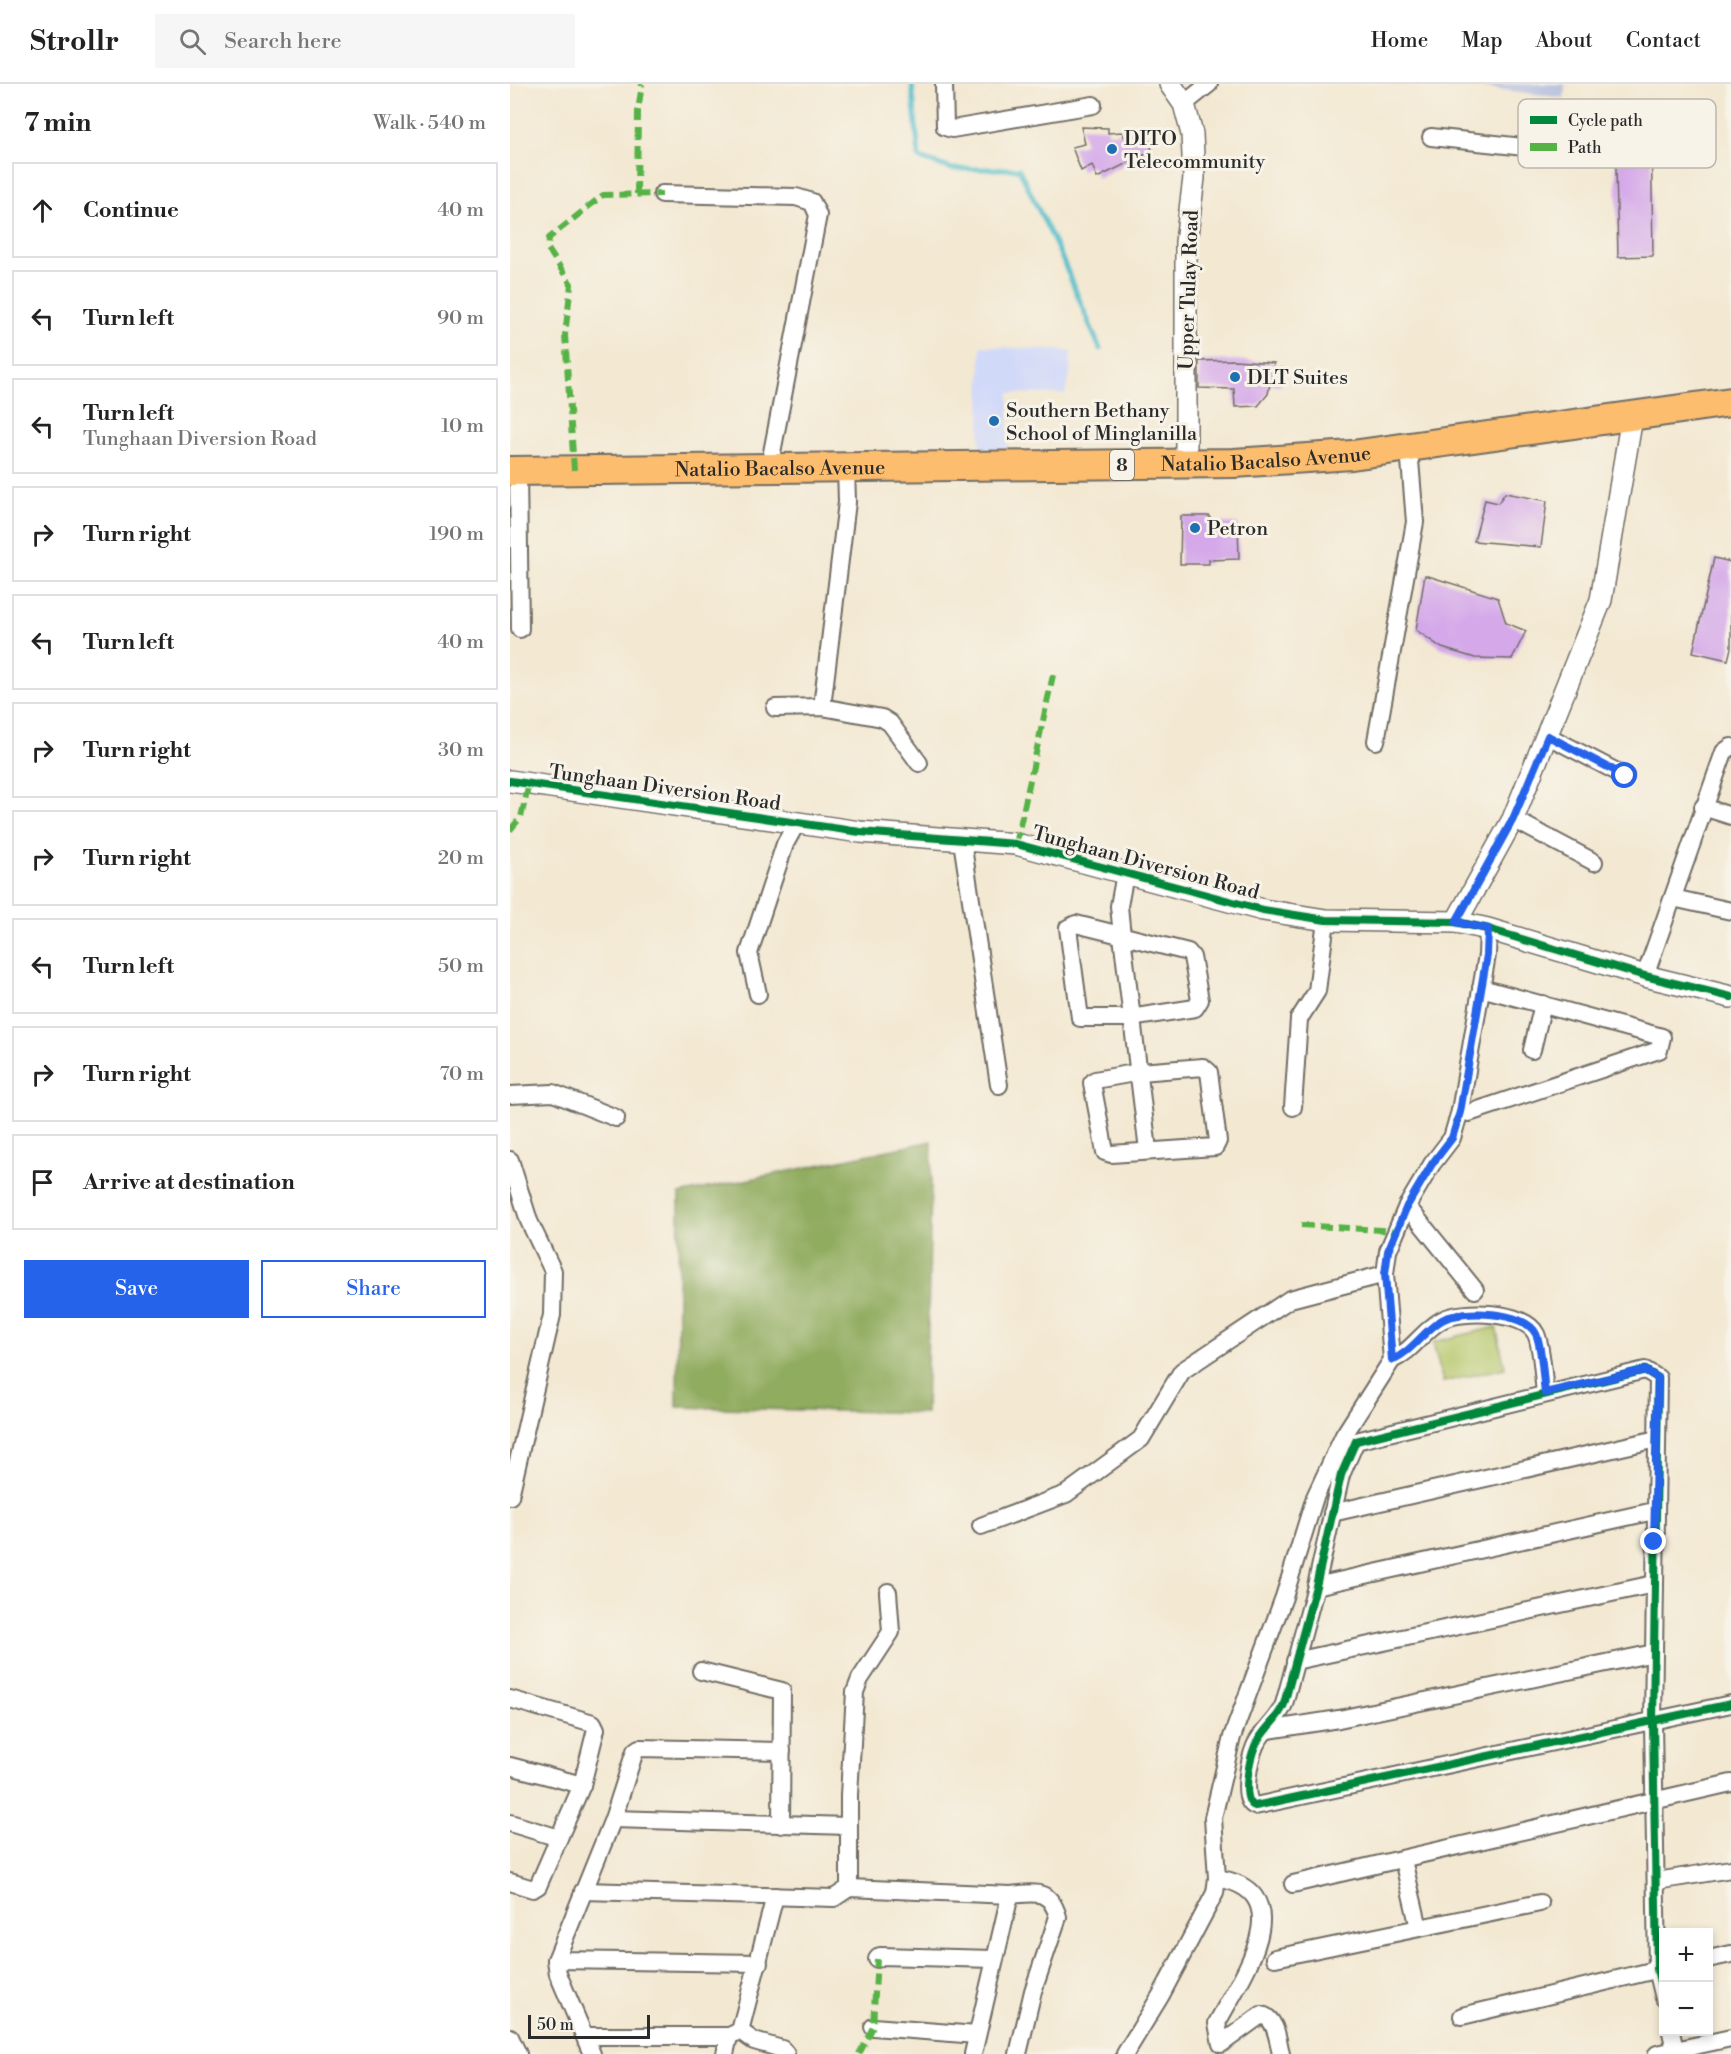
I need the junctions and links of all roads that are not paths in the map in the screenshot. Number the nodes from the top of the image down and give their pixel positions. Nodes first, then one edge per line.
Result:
1 (944, 84) edge
2 (1170, 84) edge
3 (1209, 84) edge
4 (1184, 104) junction
5 (1093, 105) dead end
6 (1431, 137) dead end
7 (1518, 146) edge
8 (662, 194) dead end
9 (1731, 402) edge
10 (1632, 417) junction
11 (1409, 448) junction
12 (1186, 465) junction
13 (846, 467) junction
14 (770, 468) junction
15 (514, 471) edge
16 (520, 629) dead end
17 (822, 707) junction
18 (775, 708) dead end
19 (1548, 736) junction
20 (1376, 741) dead end
21 (1731, 747) edge
22 (920, 763) dead end
23 (1625, 776) dead end
24 (510, 780) edge
25 (1703, 807) junction
26 (1731, 816) edge
27 (1513, 819) junction
28 (796, 824) junction
29 (962, 841) junction
30 (1594, 862) dead end
31 (1125, 874) junction
32 (1673, 898) junction
33 (1731, 911) edge
34 (1326, 920) junction
35 (1456, 922) junction
36 (1488, 929) junction
37 (1122, 936) junction
38 (1645, 976) junction
39 (1480, 988) junction
40 (758, 994) dead end
41 (1731, 997) edge
42 (1543, 1004) junction
43 (1130, 1018) junction
44 (1532, 1050) dead end
45 (1140, 1072) junction
46 (999, 1085) dead end
47 (510, 1095) edge
48 (1293, 1107) dead end
49 (1460, 1112) junction
50 (616, 1118) dead end
51 (1148, 1150) junction
52 (510, 1160) edge
53 (1407, 1206) junction
54 (1385, 1274) junction
55 (1475, 1290) dead end
56 (1392, 1360) junction
57 (1545, 1393) junction
58 (1657, 1439) junction
59 (510, 1496) edge
60 (1654, 1511) junction
61 (1332, 1513) junction
62 (981, 1526) dead end
63 (1654, 1584) junction
64 (1316, 1586) junction
65 (888, 1592) dead end
66 (1654, 1653) junction
67 (1295, 1661) junction
68 (701, 1671) dead end
69 (510, 1699) edge
70 (1731, 1704) edge
71 (1653, 1722) junction
72 (1268, 1730) junction
73 (782, 1751) junction
74 (510, 1766) edge
75 (1731, 1783) edge
76 (582, 1785) junction
77 (1654, 1800) junction
78 (613, 1819) junction
79 (510, 1823) edge
80 (781, 1825) junction
81 (849, 1826) junction
82 (559, 1838) junction
83 (1403, 1860) junction
84 (1731, 1869) edge
85 (1217, 1878) junction
86 (1657, 1881) junction
87 (510, 1882) edge
88 (1293, 1884) dead end
89 (849, 1888) junction
90 (583, 1891) junction
91 (1010, 1895) junction
92 (775, 1896) junction
93 (1540, 1903) dead end
94 (1419, 1928) junction
95 (1659, 1940) edge
96 (1731, 1954) edge
97 (1275, 1958) dead end
98 (1713, 1958) edge
99 (877, 1959) dead end
100 (994, 1959) junction
101 (556, 1960) junction
102 (759, 1963) junction
103 (1659, 1969) edge
104 (1462, 2016) dead end
105 (873, 2027) dead end
106 (734, 2033) junction
107 (977, 2035) junction
108 (585, 2036) junction
109 (1672, 2036) edge
110 (510, 2037) edge
111 (1731, 2038) edge
112 (1218, 2049) edge
113 (1675, 2052) edge
114 (518, 2054) edge
115 (592, 2054) edge
116 (725, 2054) edge
117 (786, 2054) edge
118 (973, 2054) edge
119 (1018, 2054) edge
120 (1125, 2054) edge
121 (1281, 2054) edge
122 (1657, 2054) edge

1 - 5 street
2 - 4 street, Upper Tulay Road
3 - 4 street
4 - 12 street, Upper Tulay Road
6 - 7 street
8 - 14 street
9 - 10 highway, Natalio Bacalso Avenue / 8
10 - 11 highway, Natalio Bacalso Avenue / 8
10 - 19 street
11 - 12 highway, Natalio Bacalso Avenue / 8
11 - 20 street
12 - 13 highway, Natalio Bacalso Avenue / 8
13 - 14 highway, Natalio Bacalso Avenue / 8
13 - 17 street
14 - 15 highway, Natalio Bacalso Avenue / 8
15 - 16 street
17 - 18 street
17 - 22 street
19 - 23 street
19 - 27 street
21 - 25 street
24 - 28 street, Tunghaan Diversion Road
25 - 26 street
25 - 32 street
27 - 30 street
27 - 35 street
28 - 29 street, Tunghaan Diversion Road
28 - 40 street
29 - 31 street, Tunghaan Diversion Road
29 - 46 street
31 - 34 street, Tunghaan Diversion Road
31 - 37 street
32 - 33 street
32 - 38 street
34 - 35 street, Tunghaan Diversion Road
34 - 48 street
35 - 36 street, Tunghaan Diversion Road
36 - 38 street, Tunghaan Diversion Road
36 - 39 street
37 - 43 street
37 - 43 street
37 - 43 street
38 - 41 street, Tunghaan Diversion Road
39 - 42 street
39 - 49 street
42 - 44 street
42 - 49 street
43 - 45 street
45 - 51 street
45 - 51 street
45 - 51 street
47 - 50 street
49 - 53 street
52 - 59 street
53 - 54 street
53 - 55 street
54 - 56 street
54 - 62 street
56 - 57 street
56 - 85 street
57 - 58 street
57 - 61 street
58 - 60 street
58 - 61 street
60 - 63 street
60 - 64 street
61 - 64 street
63 - 66 street
63 - 67 street
64 - 67 street
65 - 81 street
66 - 71 street
66 - 72 street
67 - 72 street
68 - 73 street
69 - 76 street
70 - 71 street
71 - 72 street
71 - 77 street
73 - 78 street
73 - 80 street
74 - 76 street
75 - 77 street
76 - 82 street
77 - 83 street
77 - 86 street
78 - 80 street
78 - 90 street
79 - 82 street
80 - 81 street
81 - 89 street
82 - 87 street
83 - 88 street
83 - 94 street
84 - 86 street
85 - 112 street
85 - 120 street
86 - 95 street
89 - 91 street
89 - 92 street
90 - 92 street
90 - 101 street
91 - 100 street
91 - 119 street
92 - 102 street
93 - 94 street
94 - 97 street
96 - 98 street
99 - 100 street
100 - 107 street
101 - 102 street
101 - 108 street
102 - 106 street
103 - 104 street
105 - 107 street
106 - 108 street
106 - 116 street
106 - 117 street
107 - 118 street
108 - 115 street
109 - 113 street
110 - 114 street
111 - 113 street
112 - 121 street
113 - 122 street

